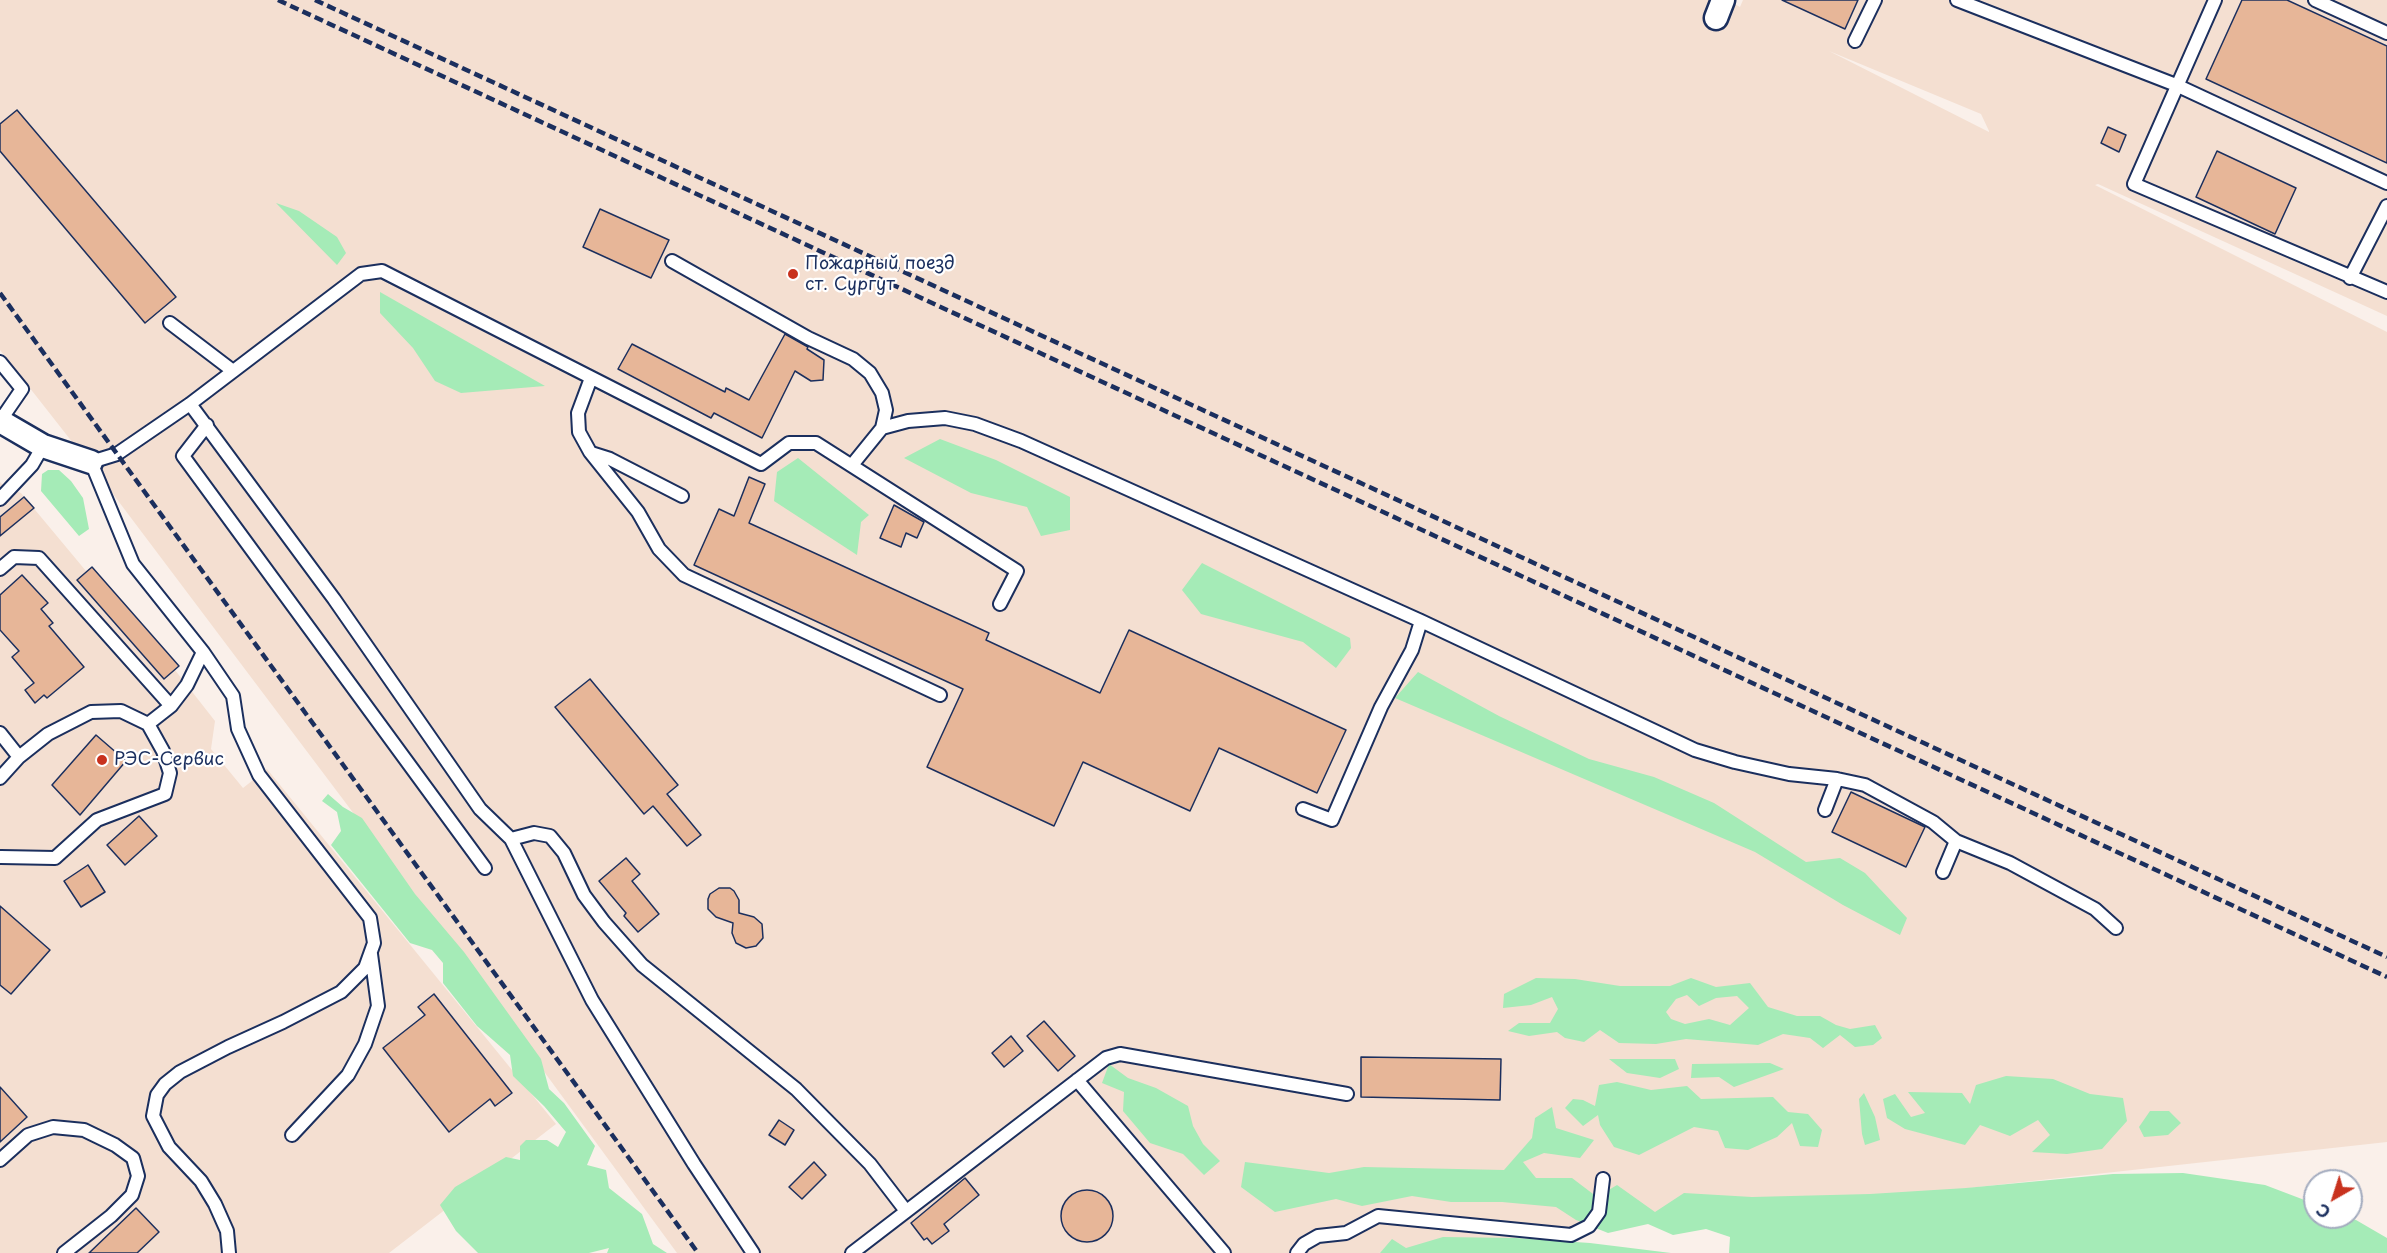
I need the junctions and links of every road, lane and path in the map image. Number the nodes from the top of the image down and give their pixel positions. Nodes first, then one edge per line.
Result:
1 (1875, 0) edge
2 (1957, 0) edge
3 (2215, 0) edge
4 (2315, 0) edge
5 (2387, 33) edge
6 (1856, 41) dead end
7 (2176, 85) junction
8 (2387, 183) edge
9 (2387, 206) edge
10 (672, 261) dead end
11 (2350, 278) junction
12 (2387, 292) edge
13 (170, 323) dead end
14 (0, 362) edge
15 (233, 371) junction
16 (591, 378) junction
17 (190, 404) junction
18 (0, 421) edge
19 (207, 425) junction
20 (882, 428) junction
21 (43, 446) junction
22 (590, 453) junction
23 (91, 462) junction
24 (852, 465) junction
25 (682, 496) dead end
26 (0, 499) edge
27 (0, 569) edge
28 (1000, 604) dead end
29 (1421, 621) junction
30 (203, 652) junction
31 (940, 695) dead end
32 (171, 706) junction
33 (148, 724) junction
34 (0, 733) edge
35 (19, 757) junction
36 (0, 778) edge
37 (1837, 779) junction
38 (1304, 809) dead end
39 (1825, 810) dead end
40 (511, 839) junction
41 (1956, 841) junction
42 (0, 854) edge
43 (484, 868) dead end
44 (1942, 872) dead end
45 (2116, 928) dead end
46 (371, 952) junction
47 (1077, 1080) junction
48 (1347, 1094) dead end
49 (292, 1135) dead end
50 (0, 1160) edge
51 (1603, 1179) dead end
52 (906, 1211) junction
53 (64, 1253) edge
54 (229, 1253) edge
55 (753, 1253) edge
56 (852, 1253) edge
57 (1224, 1253) edge
58 (1298, 1253) edge

1 - 6 lane
2 - 7 lane
3 - 7 lane
4 - 5 lane
7 - 8 lane
7 - 11 lane
9 - 11 lane
10 - 20 lane
11 - 12 lane
13 - 15 lane
14 - 18 lane
15 - 16 lane
15 - 17 lane
16 - 22 lane
16 - 24 lane
17 - 19 lane
17 - 23 lane
18 - 21 street
19 - 40 lane
19 - 43 lane
20 - 24 lane
20 - 29 lane
21 - 23 street
21 - 26 lane
22 - 25 lane
22 - 31 lane
23 - 30 lane
24 - 28 lane
27 - 32 lane
29 - 37 lane
29 - 38 lane
30 - 32 lane
30 - 46 lane
32 - 33 lane
33 - 35 lane
33 - 42 lane
34 - 35 lane
35 - 36 lane
37 - 39 lane
37 - 41 lane
40 - 52 lane
40 - 55 lane
41 - 44 lane
41 - 45 lane
46 - 49 lane
46 - 54 lane
47 - 48 lane
47 - 52 lane
47 - 57 lane
50 - 53 lane
51 - 58 lane
52 - 56 lane

